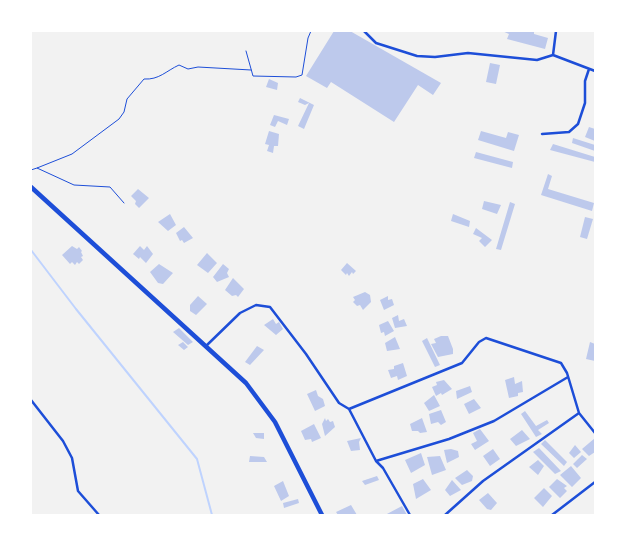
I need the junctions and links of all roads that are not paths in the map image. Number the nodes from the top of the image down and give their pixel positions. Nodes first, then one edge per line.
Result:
1 (364, 31) edge
2 (556, 31) edge
3 (553, 55) junction
4 (589, 69) junction
5 (595, 71) edge
6 (542, 134) dead end
7 (31, 187) edge
8 (206, 346) junction
9 (568, 377) junction
10 (31, 400) edge
11 (349, 409) junction
12 (579, 413) junction
13 (595, 433) edge
14 (376, 461) junction
15 (595, 482) edge
16 (99, 515) edge
17 (322, 515) edge
18 (410, 515) edge
19 (445, 515) edge
20 (552, 515) edge

1 - 3 street
2 - 3 street
3 - 4 street
4 - 5 street
4 - 6 street
7 - 8 main road
8 - 11 street
8 - 17 main road
9 - 11 street
9 - 12 street
9 - 14 street
10 - 16 street
11 - 14 street
12 - 13 street
12 - 19 street
14 - 18 street
15 - 20 street

